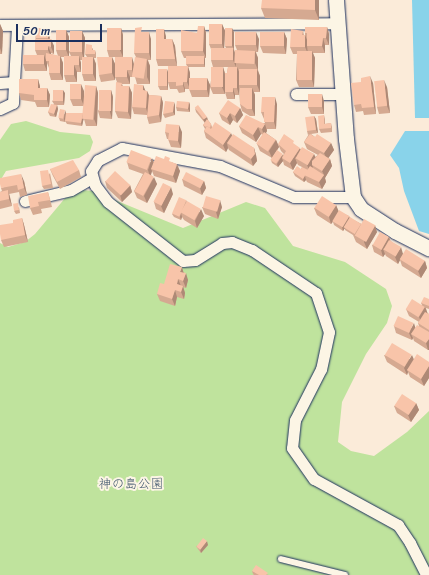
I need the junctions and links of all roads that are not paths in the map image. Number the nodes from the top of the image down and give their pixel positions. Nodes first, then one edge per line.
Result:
1 (336, 0) edge
2 (338, 23) junction
3 (0, 26) edge
4 (17, 26) junction
5 (14, 82) junction
6 (0, 83) edge
7 (296, 94) dead end
8 (343, 94) junction
9 (0, 109) edge
10 (92, 178) junction
11 (352, 197) junction
12 (25, 201) dead end
13 (429, 248) edge
14 (281, 559) dead end
15 (345, 575) edge
16 (426, 575) edge

1 - 2 street
2 - 4 street
2 - 8 street
3 - 4 street
4 - 5 street
5 - 6 street
5 - 9 street
7 - 8 street
8 - 11 street
10 - 11 street
10 - 12 street
10 - 16 street
11 - 13 street
14 - 15 lane

